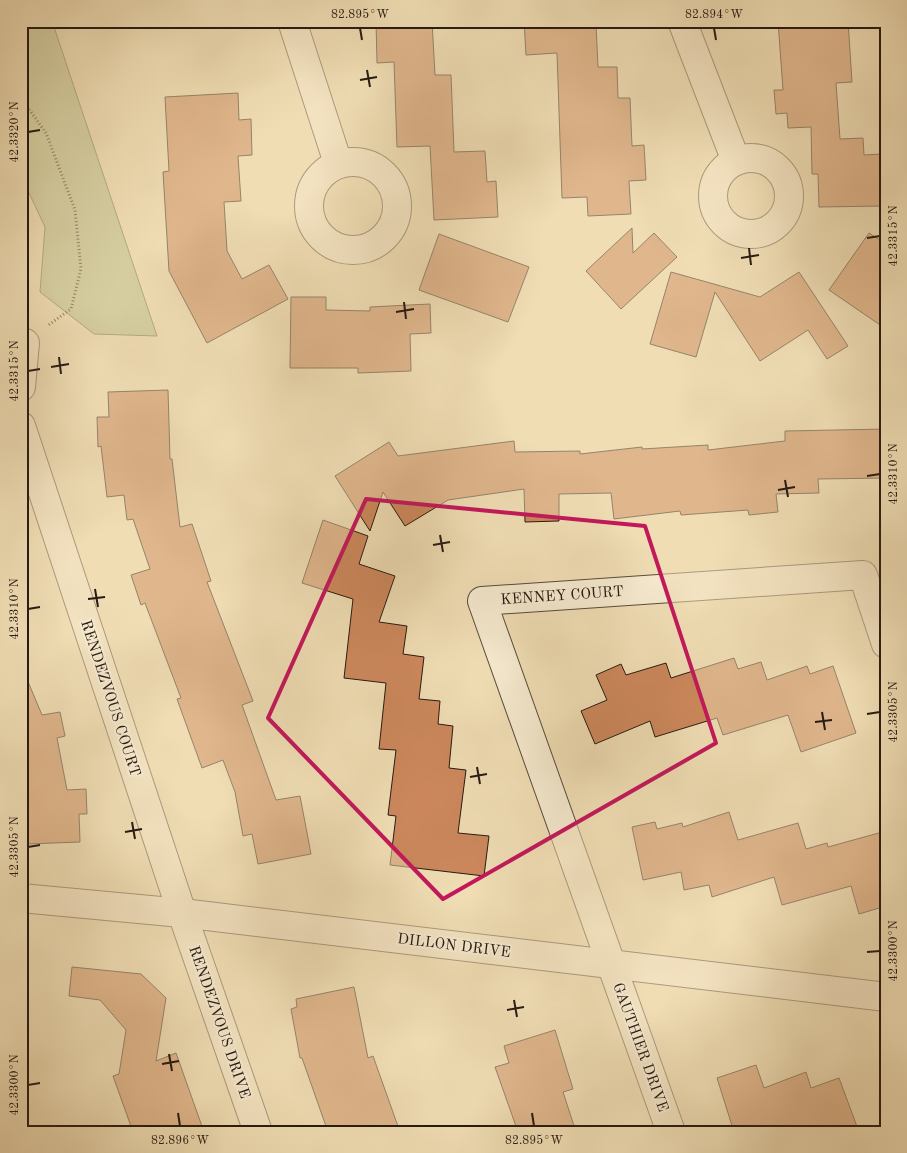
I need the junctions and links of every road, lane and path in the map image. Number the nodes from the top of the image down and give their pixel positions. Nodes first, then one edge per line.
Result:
1 (292, 21) edge
2 (682, 21) edge
3 (21, 98) edge
4 (736, 161) dead end
5 (338, 163) dead end
6 (25, 343) joint
7 (21, 387) edge
8 (21, 426) edge
9 (886, 644) edge
10 (21, 898) edge
11 (182, 913) junction
12 (610, 963) junction
13 (886, 997) edge
14 (258, 1132) edge
15 (671, 1132) edge

1 - 5 street
2 - 4 street
3 - 6 path
6 - 7 street
8 - 11 street, RENDEZVOUS COURT
9 - 12 street, KENNEY COURT
10 - 11 street, DILLON DRIVE
11 - 12 street, DILLON DRIVE
11 - 14 street, RENDEZVOUS DRIVE
12 - 13 street, DILLON DRIVE
12 - 15 street, GAUTHIER DRIVE

